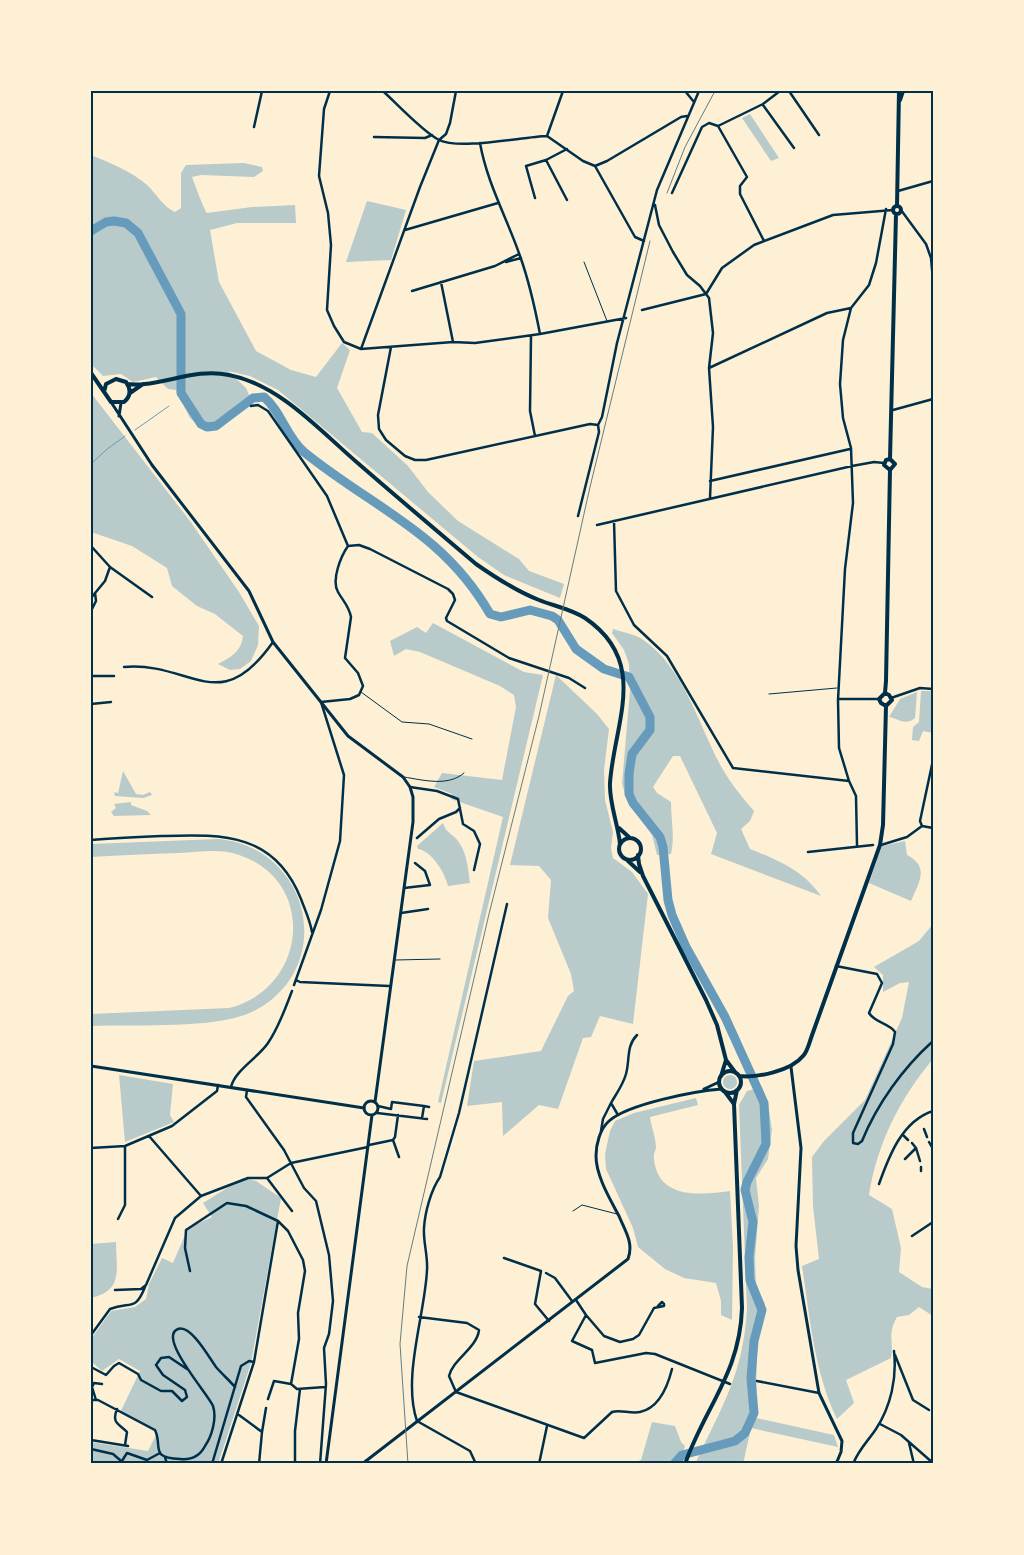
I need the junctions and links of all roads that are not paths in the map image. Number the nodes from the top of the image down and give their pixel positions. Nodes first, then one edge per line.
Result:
1 (262, 91) edge
2 (330, 91) edge
3 (383, 91) edge
4 (456, 91) edge
5 (563, 91) edge
6 (685, 91) edge
7 (699, 91) edge
8 (780, 91) edge
9 (789, 91) edge
10 (901, 91) edge
11 (694, 102) junction
12 (763, 104) junction
13 (687, 116) junction
14 (718, 126) junction
15 (254, 127) dead end
16 (432, 135) junction
17 (819, 135) dead end
18 (547, 136) junction
19 (374, 137) dead end
20 (439, 140) junction
21 (480, 143) junction
22 (794, 148) dead end
23 (567, 149) junction
24 (546, 160) junction
25 (595, 166) junction
26 (933, 181) edge
27 (898, 191) junction
28 (672, 193) dead end
29 (535, 198) dead end
30 (567, 200) dead end
31 (498, 203) junction
32 (655, 205) junction
33 (897, 206) junction
34 (886, 209) junction
35 (893, 210) junction
36 (901, 210) junction
37 (896, 214) junction
38 (405, 230) junction
39 (644, 241) junction
40 (764, 241) junction
41 (520, 256) junction
42 (584, 262) dead end
43 (933, 281) edge
44 (441, 282) junction
45 (412, 291) dead end
46 (706, 294) junction
47 (851, 308) junction
48 (642, 310) dead end
49 (626, 318) junction
50 (608, 321) junction
51 (540, 334) junction
52 (531, 336) junction
53 (453, 342) junction
54 (391, 347) junction
55 (361, 349) junction
56 (709, 368) junction
57 (91, 373) edge
58 (94, 378) junction
59 (108, 382) junction
60 (128, 384) junction
61 (143, 384) junction
62 (104, 392) junction
63 (130, 393) junction
64 (933, 399) edge
65 (112, 402) junction
66 (121, 403) junction
67 (251, 406) dead end
68 (893, 410) junction
69 (119, 417) junction
70 (598, 425) junction
71 (536, 436) junction
72 (851, 448) junction
73 (890, 459) junction
74 (884, 463) junction
75 (852, 466) junction
76 (890, 470) junction
77 (710, 481) junction
78 (710, 498) junction
79 (578, 516) dead end
80 (614, 521) junction
81 (597, 524) dead end
82 (91, 546) edge
83 (348, 546) junction
84 (110, 567) junction
85 (96, 593) junction
86 (152, 597) dead end
87 (91, 598) edge
88 (91, 611) edge
89 (273, 642) junction
90 (124, 667) dead end
91 (91, 676) edge
92 (114, 676) dead end
93 (585, 688) dead end
94 (838, 688) junction
95 (933, 689) edge
96 (361, 691) junction
97 (886, 693) junction
98 (769, 694) dead end
99 (891, 698) junction
100 (838, 699) junction
101 (880, 699) junction
102 (111, 702) dead end
103 (322, 702) junction
104 (91, 704) edge
105 (886, 706) junction
106 (472, 739) dead end
107 (933, 760) edge
108 (464, 773) dead end
109 (403, 777) junction
110 (849, 781) junction
111 (410, 787) junction
112 (460, 807) junction
113 (922, 826) junction
114 (618, 827) junction
115 (933, 828) edge
116 (417, 838) dead end
117 (630, 838) junction
118 (91, 840) edge
119 (620, 844) junction
120 (857, 845) junction
121 (873, 845) dead end
122 (880, 845) junction
123 (808, 852) dead end
124 (638, 856) junction
125 (625, 859) junction
126 (415, 863) dead end
127 (474, 870) dead end
128 (643, 876) junction
129 (403, 888) junction
130 (507, 904) dead end
131 (428, 909) dead end
132 (399, 913) junction
133 (308, 916) junction
134 (318, 917) junction
135 (313, 933) junction
136 (440, 959) dead end
137 (393, 960) junction
138 (836, 966) junction
139 (296, 980) junction
140 (294, 985) dead end
141 (389, 986) junction
142 (292, 991) dead end
143 (637, 1036) dead end
144 (933, 1041) edge
145 (726, 1060) junction
146 (91, 1066) edge
147 (790, 1066) junction
148 (737, 1074) junction
149 (721, 1076) junction
150 (747, 1077) junction
151 (719, 1082) junction
152 (741, 1082) junction
153 (218, 1086) junction
154 (231, 1087) junction
155 (247, 1090) junction
156 (722, 1090) junction
157 (737, 1090) junction
158 (702, 1091) junction
159 (375, 1102) junction
160 (611, 1103) junction
161 (734, 1104) junction
162 (378, 1106) junction
163 (424, 1106) junction
164 (429, 1107) dead end
165 (364, 1108) junction
166 (391, 1109) junction
167 (933, 1112) edge
168 (377, 1113) junction
169 (390, 1113) junction
170 (398, 1114) junction
171 (372, 1115) junction
172 (618, 1115) junction
173 (422, 1118) junction
174 (916, 1118) junction
175 (427, 1119) dead end
176 (920, 1123) dead end
177 (924, 1129) dead end
178 (601, 1132) junction
179 (903, 1135) junction
180 (149, 1136) junction
181 (927, 1136) dead end
182 (393, 1140) junction
183 (908, 1140) dead end
184 (930, 1142) dead end
185 (912, 1143) dead end
186 (125, 1146) junction
187 (368, 1146) junction
188 (91, 1148) edge
189 (916, 1148) junction
190 (932, 1148) edge
191 (398, 1157) dead end
192 (905, 1159) dead end
193 (920, 1161) dead end
194 (291, 1162) junction
195 (267, 1178) junction
196 (879, 1184) dead end
197 (201, 1196) junction
198 (573, 1210) dead end
199 (292, 1211) dead end
200 (618, 1214) junction
201 (118, 1219) dead end
202 (278, 1221) junction
203 (933, 1222) edge
204 (912, 1236) dead end
205 (504, 1258) dead end
206 (190, 1271) dead end
207 (546, 1273) dead end
208 (146, 1285) junction
209 (115, 1290) dead end
210 (575, 1301) junction
211 (658, 1306) dead end
212 (586, 1315) junction
213 (419, 1317) junction
214 (549, 1321) junction
215 (91, 1335) edge
216 (254, 1362) junction
217 (91, 1366) edge
218 (672, 1369) dead end
219 (188, 1370) junction
220 (757, 1381) dead end
221 (102, 1384) dead end
222 (291, 1384) junction
223 (730, 1384) dead end
224 (235, 1387) junction
225 (325, 1387) junction
226 (300, 1389) junction
227 (456, 1392) junction
228 (819, 1393) junction
229 (268, 1398) dead end
230 (93, 1400) edge
231 (266, 1408) dead end
232 (117, 1409) junction
233 (929, 1410) dead end
234 (238, 1414) junction
235 (417, 1421) junction
236 (880, 1424) junction
237 (547, 1426) junction
238 (262, 1432) junction
239 (91, 1440) edge
240 (908, 1442) junction
241 (91, 1449) edge
242 (160, 1453) junction
243 (165, 1456) junction
244 (120, 1462) edge
245 (933, 1463) edge
246 (167, 1464) edge
247 (212, 1464) edge
248 (221, 1464) edge
249 (259, 1464) edge
250 (295, 1464) edge
251 (320, 1464) edge
252 (326, 1464) edge
253 (362, 1464) edge
254 (476, 1464) edge
255 (540, 1464) edge
256 (685, 1464) edge
257 (836, 1464) edge
258 (853, 1464) edge
259 (914, 1464) edge

1 - 15 street
2 - 55 street
3 - 16 street
4 - 20 street
5 - 18 street
6 - 11 street
7 - 11 street
8 - 12 street
9 - 17 street
10 - 27 main road
11 - 13 street
12 - 14 street
12 - 22 street
13 - 25 street
13 - 32 street
14 - 28 street
14 - 40 street
16 - 19 street
16 - 20 street
18 - 21 street
18 - 23 street
20 - 21 street
20 - 38 street
21 - 31 street
23 - 24 street
23 - 25 street
24 - 29 street
24 - 30 street
25 - 39 street
26 - 27 street
27 - 33 main road
31 - 38 street
31 - 41 street
32 - 39 street
32 - 46 street
33 - 35 main road
33 - 36 main road
34 - 35 street
34 - 40 street
34 - 47 street
35 - 37 main road
36 - 37 main road
36 - 43 street
37 - 68 main road
38 - 55 street
39 - 49 street
40 - 46 street
41 - 44 street
41 - 51 street
42 - 50 lane
44 - 45 street
44 - 53 street
46 - 48 street
46 - 56 street
47 - 56 street
47 - 72 street
49 - 50 street
49 - 70 street
50 - 51 street
51 - 52 street
52 - 53 street
52 - 71 street
53 - 54 street
54 - 55 street
54 - 71 street
56 - 77 street
57 - 58 main road
58 - 59 main road
58 - 62 main road
59 - 60 main road
59 - 62 main road
60 - 61 main road
60 - 63 main road
61 - 63 main road
61 - 114 main road
62 - 65 main road
63 - 66 main road
64 - 68 street
65 - 66 main road
65 - 69 street
66 - 69 street
67 - 83 street
68 - 73 main road
69 - 89 street
70 - 71 street
70 - 79 street
72 - 75 street
72 - 77 street
73 - 74 main road
73 - 76 main road
74 - 75 street
74 - 76 main road
75 - 78 street
75 - 94 street
76 - 97 main road
77 - 78 street
78 - 80 street
80 - 81 street
80 - 110 street
82 - 84 street
83 - 93 street
83 - 96 street
84 - 85 street
84 - 86 street
85 - 87 street
85 - 88 street
89 - 90 street
89 - 103 street
91 - 92 street
94 - 98 lane
94 - 100 street
95 - 99 street
96 - 103 street
96 - 106 lane
97 - 99 main road
97 - 101 main road
99 - 105 main road
100 - 101 street
100 - 110 street
101 - 105 main road
102 - 104 street
103 - 109 street
103 - 134 street
105 - 122 main road
107 - 113 street
108 - 109 lane
109 - 111 street
110 - 120 street
111 - 112 street
111 - 129 street
112 - 116 street
112 - 127 street
113 - 115 street
113 - 122 street
114 - 117 main road
114 - 119 main road
117 - 119 main road
117 - 124 main road
118 - 133 street
119 - 125 main road
120 - 121 street
120 - 123 street
122 - 138 main road
124 - 125 main road
124 - 128 main road
125 - 128 main road
126 - 129 street
128 - 145 main road
129 - 132 street
130 - 213 street
131 - 132 street
132 - 137 street
133 - 134 street
133 - 135 street
134 - 135 street
135 - 139 street
136 - 137 lane
137 - 141 street
138 - 144 street
138 - 147 main road
139 - 140 street
139 - 141 street
141 - 159 street
142 - 154 street
143 - 160 street
145 - 148 main road
145 - 149 main road
146 - 153 street
147 - 150 main road
147 - 228 street
148 - 149 main road
148 - 150 main road
148 - 152 main road
149 - 151 main road
150 - 152 main road
151 - 156 main road
151 - 158 street
152 - 157 main road
153 - 154 street
153 - 180 street
154 - 155 street
155 - 165 street
155 - 194 street
156 - 157 main road
156 - 158 street
156 - 161 main road
157 - 161 main road
158 - 172 street
159 - 162 street
159 - 165 street
160 - 172 street
160 - 178 street
161 - 256 main road
162 - 166 street
162 - 168 street
163 - 164 street
163 - 166 street
163 - 173 street
165 - 171 street
166 - 169 street
167 - 174 street
168 - 169 street
168 - 171 street
169 - 170 street
170 - 173 street
170 - 182 street
171 - 187 street
172 - 178 street
173 - 175 street
174 - 176 street
174 - 179 street
177 - 181 street
178 - 200 street
179 - 183 street
179 - 196 street
180 - 186 street
180 - 197 street
182 - 187 street
182 - 191 street
184 - 190 street
185 - 189 street
186 - 188 street
186 - 201 street
187 - 194 street
187 - 252 street
189 - 192 street
189 - 193 street
194 - 195 street
194 - 225 street
195 - 197 street
195 - 199 street
197 - 208 street
198 - 200 lane
200 - 210 street
202 - 206 street
202 - 216 street
202 - 222 street
203 - 204 street
205 - 214 street
207 - 210 street
208 - 209 street
208 - 215 street
210 - 212 street
210 - 214 street
211 - 212 street
212 - 223 street
213 - 227 street
213 - 235 street
214 - 227 street
216 - 224 street
216 - 234 street
217 - 219 street
218 - 237 street
219 - 224 street
219 - 243 street
220 - 228 street
221 - 230 street
222 - 226 street
222 - 229 street
224 - 247 street
225 - 226 street
225 - 251 street
226 - 250 street
227 - 235 street
227 - 237 street
228 - 257 street
230 - 232 street
231 - 238 street
232 - 239 street
232 - 242 street
233 - 236 street
234 - 238 street
234 - 248 street
235 - 253 street
235 - 254 street
236 - 240 street
236 - 258 street
237 - 255 street
238 - 249 street
240 - 245 street
240 - 259 street
241 - 244 street
242 - 243 street
242 - 244 street
243 - 246 street

